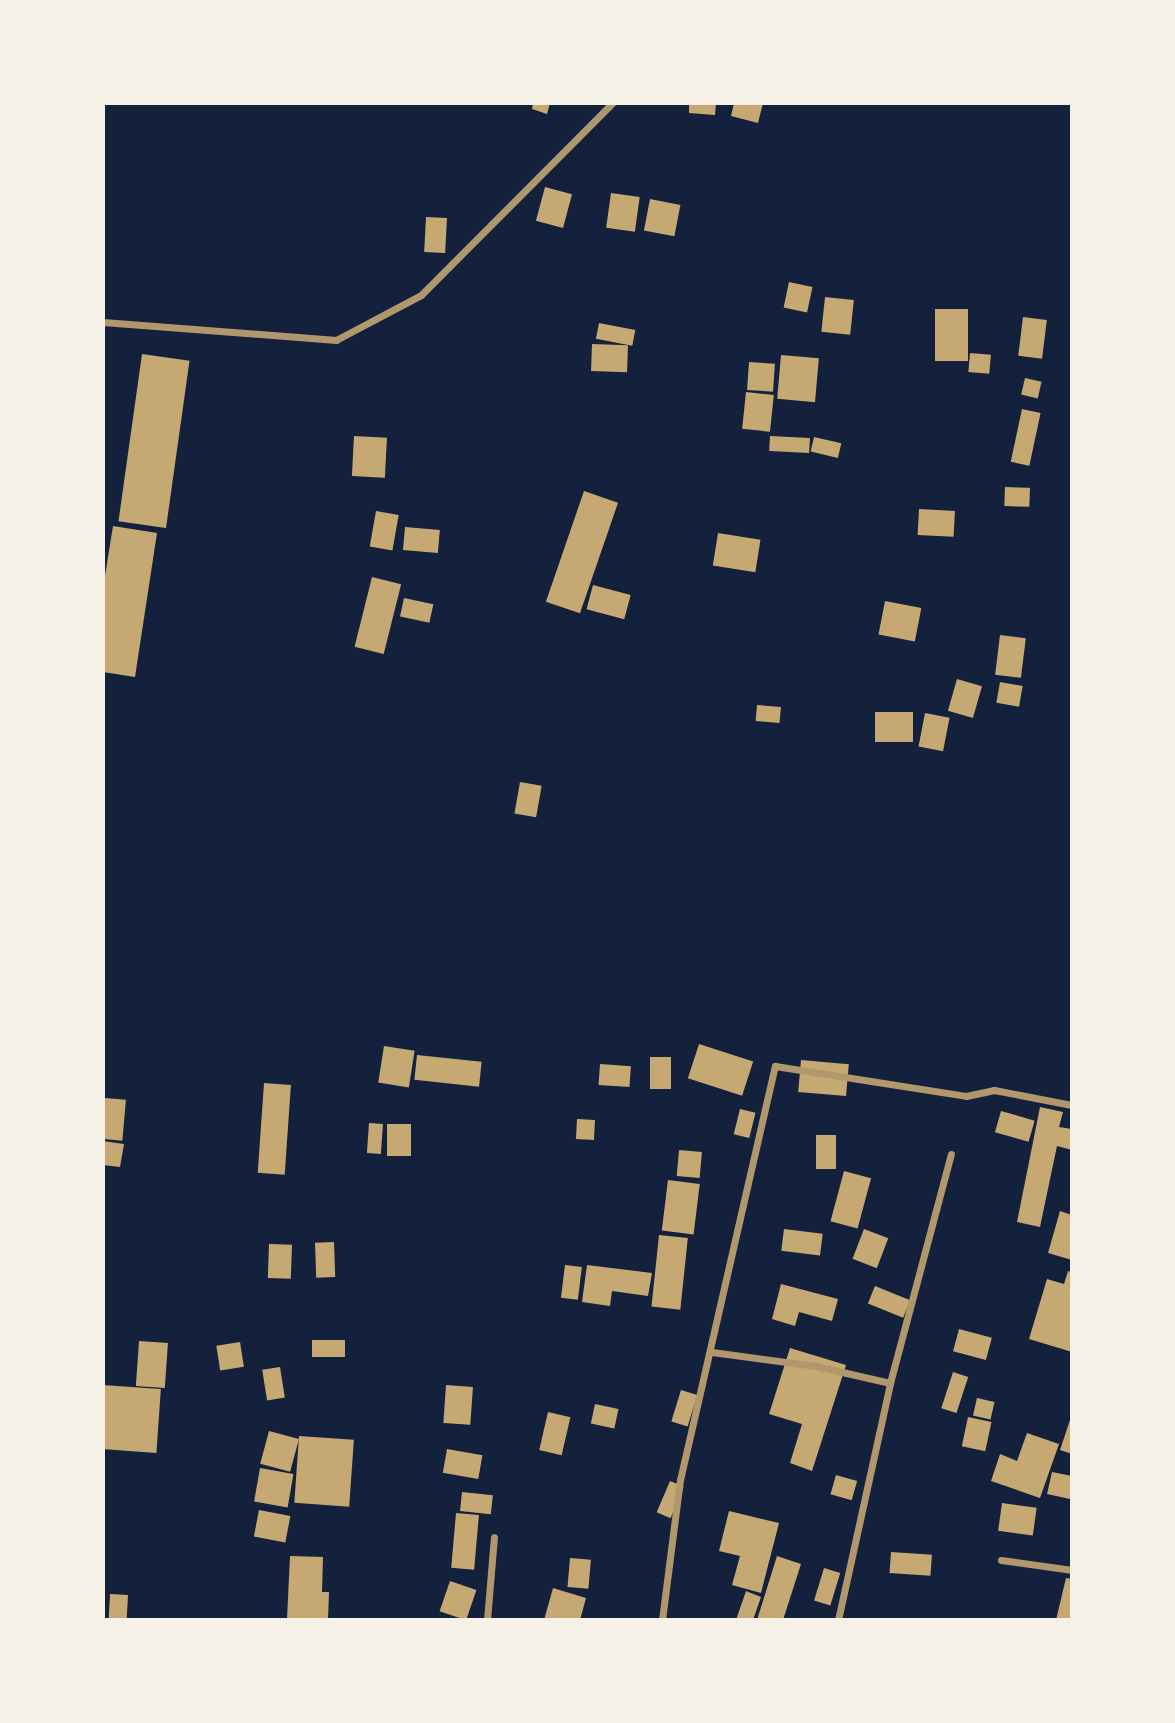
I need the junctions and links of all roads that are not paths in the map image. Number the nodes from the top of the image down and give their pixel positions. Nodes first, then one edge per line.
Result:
1 (612, 103) edge
2 (103, 322) edge
3 (1072, 1105) edge
4 (951, 1154) dead end
5 (712, 1352) junction
6 (890, 1383) junction
7 (494, 1537) dead end
8 (1001, 1560) dead end
9 (1072, 1570) edge
10 (487, 1620) edge
11 (662, 1620) edge
12 (838, 1620) edge

1 - 2 street
3 - 5 street
4 - 6 street
5 - 6 street
5 - 11 street
6 - 12 street
7 - 10 street
8 - 9 street

